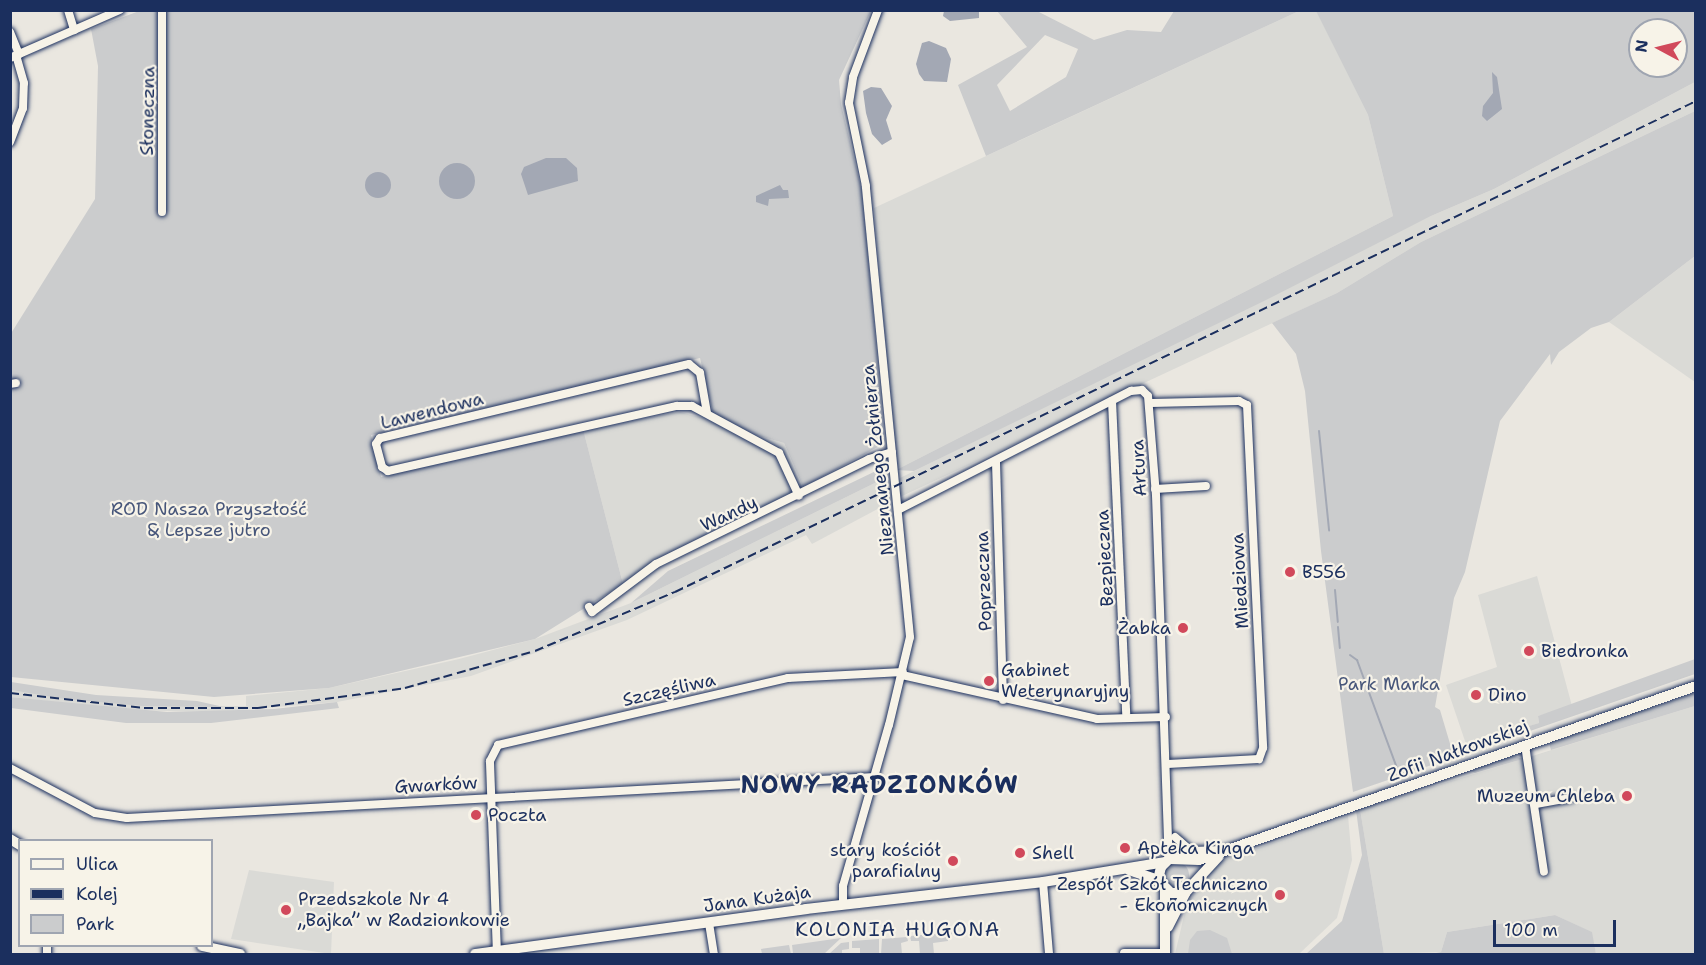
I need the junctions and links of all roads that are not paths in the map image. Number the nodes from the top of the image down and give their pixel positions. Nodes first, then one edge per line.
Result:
1 (68, 10) edge
2 (120, 10) edge
3 (162, 10) edge
4 (878, 10) edge
5 (74, 30) junction
6 (10, 32) edge
7 (15, 56) edge
8 (10, 142) edge
9 (162, 212) dead end
10 (1112, 401) junction
11 (1151, 403) junction
12 (707, 413) junction
13 (892, 452) junction
14 (996, 462) junction
15 (1206, 486) dead end
16 (1155, 489) junction
17 (799, 496) junction
18 (898, 510) junction
19 (589, 608) dead end
20 (902, 674) junction
21 (1695, 686) edge
22 (1003, 699) junction
23 (1126, 714) dead end
24 (1166, 717) junction
25 (1525, 745) junction
26 (1167, 764) junction
27 (10, 768) edge
28 (875, 777) junction
29 (492, 797) junction
30 (1570, 798) dead end
31 (1536, 804) junction
32 (1170, 820) junction
33 (1175, 837) junction
34 (1232, 848) junction
35 (1175, 859) junction
36 (1129, 870) junction
37 (1544, 872) dead end
38 (1043, 882) junction
39 (1193, 884) junction
40 (1162, 885) junction
41 (1185, 893) junction
42 (843, 904) junction
43 (709, 923) junction
44 (1168, 927) junction
45 (210, 947) edge
46 (497, 953) edge
47 (240, 954) edge
48 (475, 954) edge
49 (714, 954) edge
50 (1049, 954) edge
51 (1124, 954) edge
52 (1165, 954) edge

1 - 5 street
2 - 5 street
3 - 9 street, Słoneczna
4 - 13 street, Nieznanego Żołnierza
5 - 7 street
6 - 7 street
7 - 8 street
10 - 11 street
10 - 14 street
10 - 23 street, Bezpieczna
11 - 16 street, Artura
11 - 26 street, Miedziowa
12 - 12 street, Lawendowa
12 - 17 street, Lawendowa
13 - 17 street, Wandy
13 - 18 street, Nieznanego Żołnierza
14 - 18 street
14 - 22 street, Poprzeczna
15 - 16 street
16 - 24 street, Artura
17 - 19 street, Wandy
18 - 20 street, Nieznanego Żołnierza
20 - 22 street, Szczęśliwa
20 - 28 street, Nieznanego Żołnierza
20 - 29 street, Szczęśliwa
21 - 25 street, Zofii Nałkowskiej
22 - 24 street, Szczęśliwa
24 - 26 street, Artura
25 - 31 street
25 - 34 street, Zofii Nałkowskiej
26 - 32 street, Artura
27 - 29 street, Gwarków
28 - 29 street, Gwarków
28 - 42 street, Nieznanego Żołnierza
29 - 46 street
30 - 31 street
31 - 37 street
32 - 33 street, Artura
32 - 35 street, Artura
33 - 34 street
33 - 35 street, Artura
34 - 35 street, Jana Kużaja
34 - 39 street
35 - 36 street, Jana Kużaja
35 - 39 street
35 - 40 street
36 - 38 street, Jana Kużaja
36 - 40 street, Jana Kużaja
38 - 42 street, Jana Kużaja
38 - 50 street
39 - 41 street
40 - 41 street, Jana Kużaja
40 - 44 street
41 - 44 street
42 - 43 street, Jana Kużaja
43 - 46 street, Jana Kużaja
43 - 49 street
44 - 52 street
45 - 47 street
46 - 48 street, Jana Kużaja
51 - 52 street

